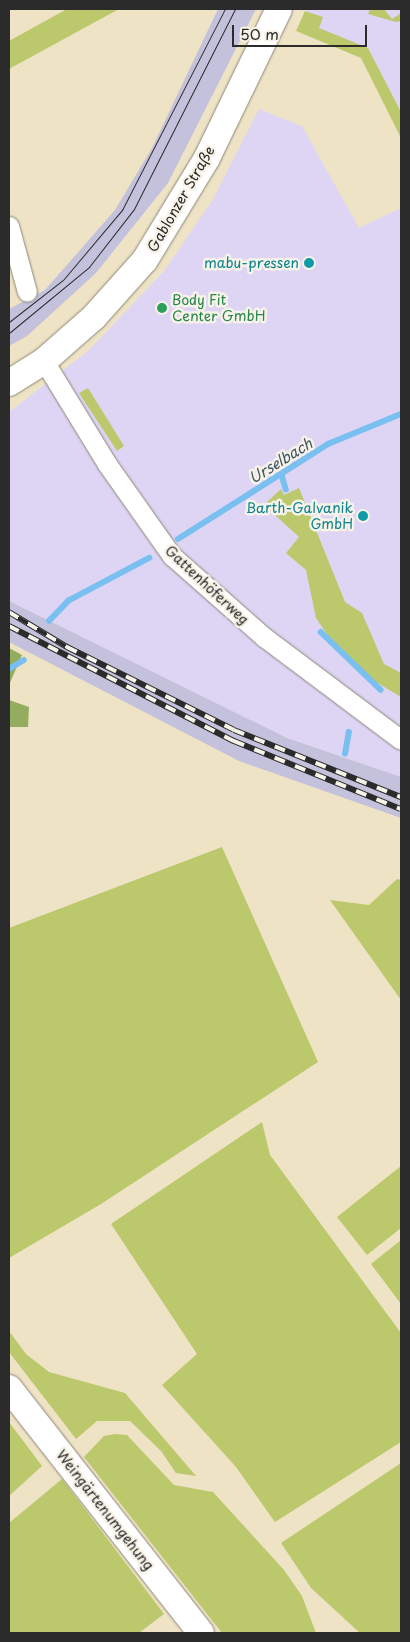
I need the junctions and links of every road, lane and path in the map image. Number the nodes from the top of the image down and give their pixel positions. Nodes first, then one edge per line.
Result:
1 (279, 9) edge
2 (9, 226) edge
3 (27, 292) dead end
4 (44, 361) junction
5 (9, 383) edge
6 (401, 740) edge
7 (9, 1388) edge
8 (201, 1633) edge

1 - 4 main road, Gablonzer Straße
2 - 3 street
4 - 5 main road
4 - 6 street, Gattenhöferweg
7 - 8 main road, Weingärtenumgehung

